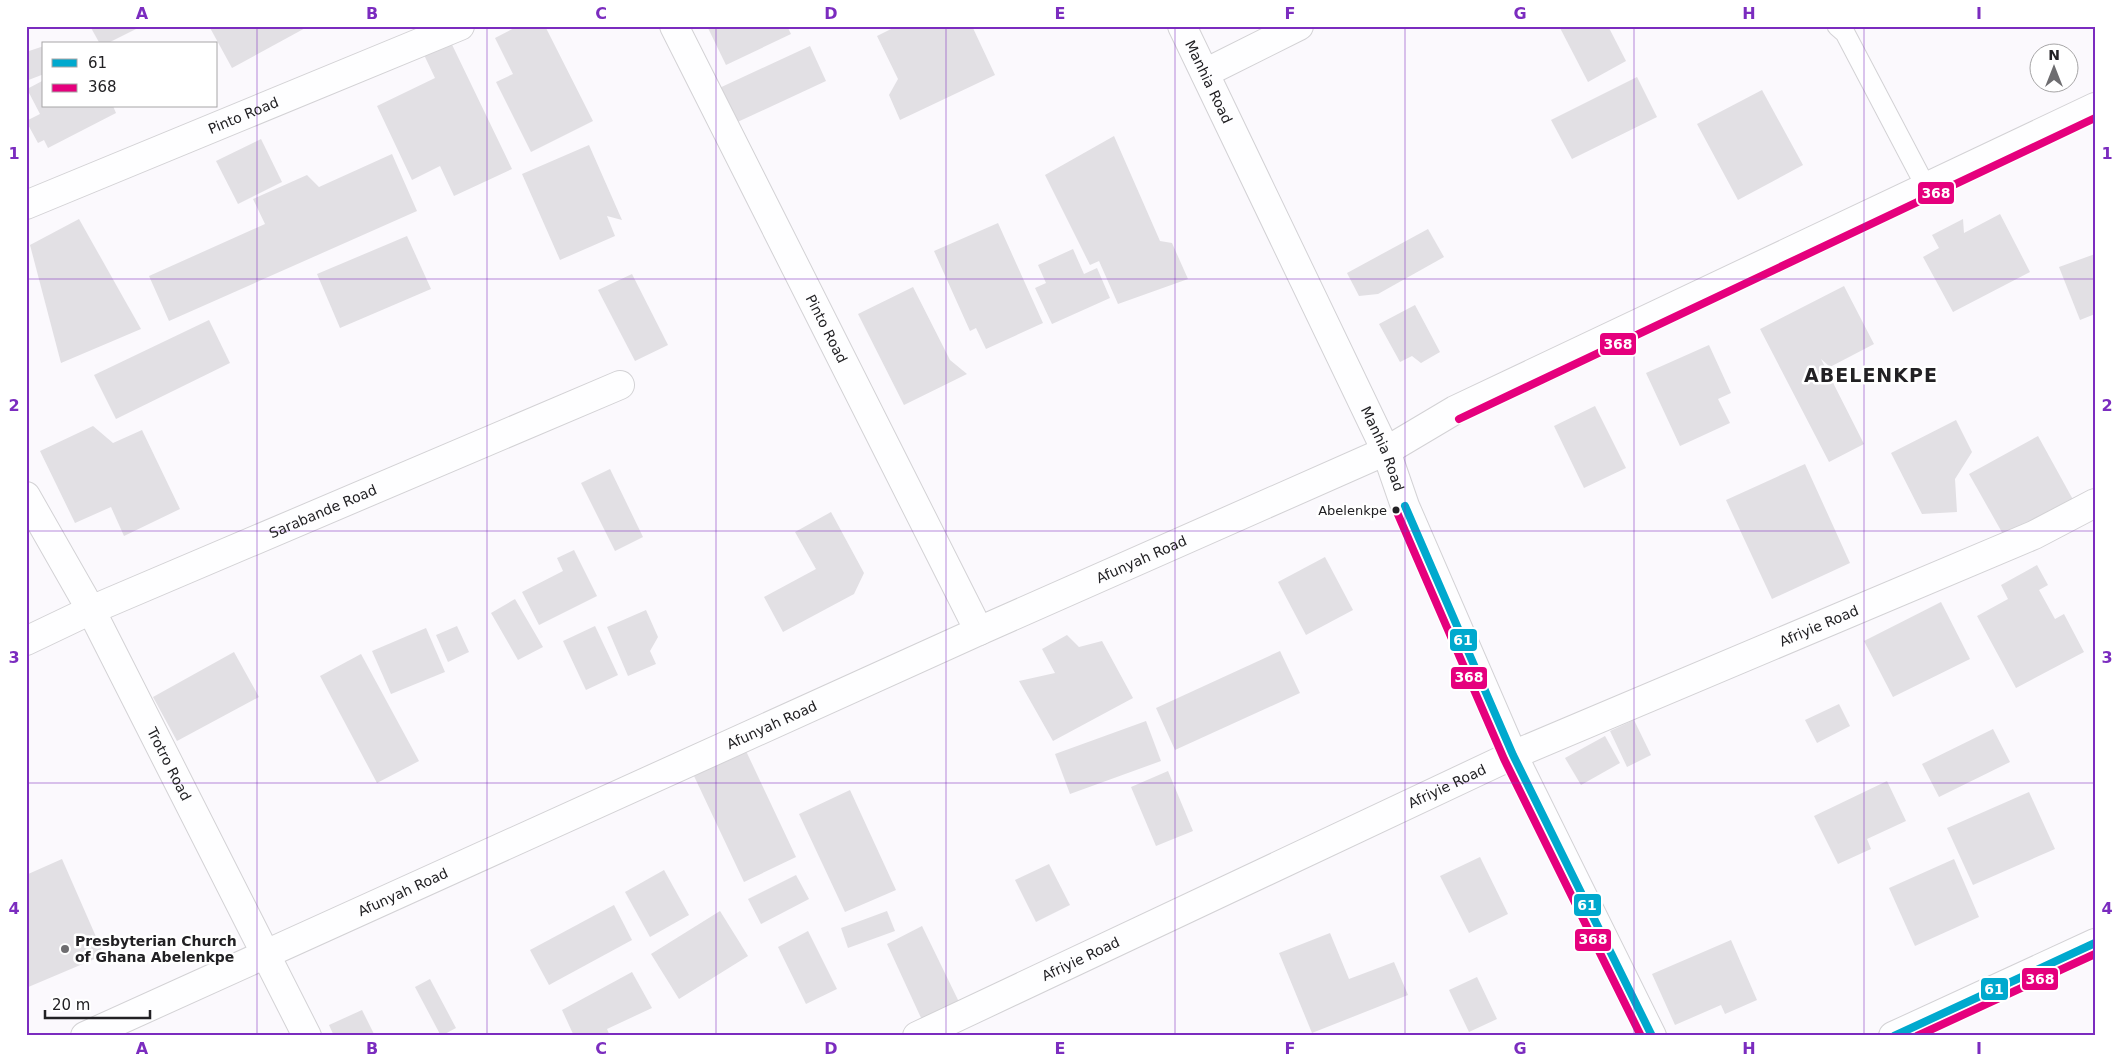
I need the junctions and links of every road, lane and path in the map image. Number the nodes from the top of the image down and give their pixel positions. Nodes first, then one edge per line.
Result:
1 (460, 26) edge
2 (674, 26) edge
3 (1182, 26) edge
4 (1299, 26) edge
5 (1837, 26) edge
6 (1204, 73) junction
7 (2095, 107) edge
8 (1926, 186) junction
9 (26, 205) edge
10 (620, 385) dead end
11 (1386, 451) junction
12 (26, 496) edge
13 (2095, 503) edge
14 (91, 610) junction
15 (979, 631) junction
16 (26, 641) edge
17 (1513, 756) junction
18 (2095, 943) edge
19 (265, 954) junction
20 (85, 1036) edge
21 (307, 1036) edge
22 (917, 1036) edge
23 (1652, 1036) edge
24 (1893, 1036) edge

1 - 9 street, Pinto Road
2 - 15 street, Pinto Road
3 - 6 street, Manhia Road
4 - 6 street
5 - 8 lane
6 - 11 street, Manhia Road
7 - 8 street, Afunyah Road
8 - 11 street, Afunyah Road
10 - 14 street, Sarabande Road
11 - 15 street, Afunyah Road
11 - 17 street, Manhia Road
12 - 14 street, Trotro Road
13 - 17 street, Afriyie Road
14 - 16 street, Sarabande Road
14 - 19 street, Trotro Road
15 - 19 street, Afunyah Road
17 - 22 street, Afriyie Road
17 - 23 street, Manhia Road
18 - 24 street
19 - 20 street, Afunyah Road
19 - 21 street, Trotro Road

